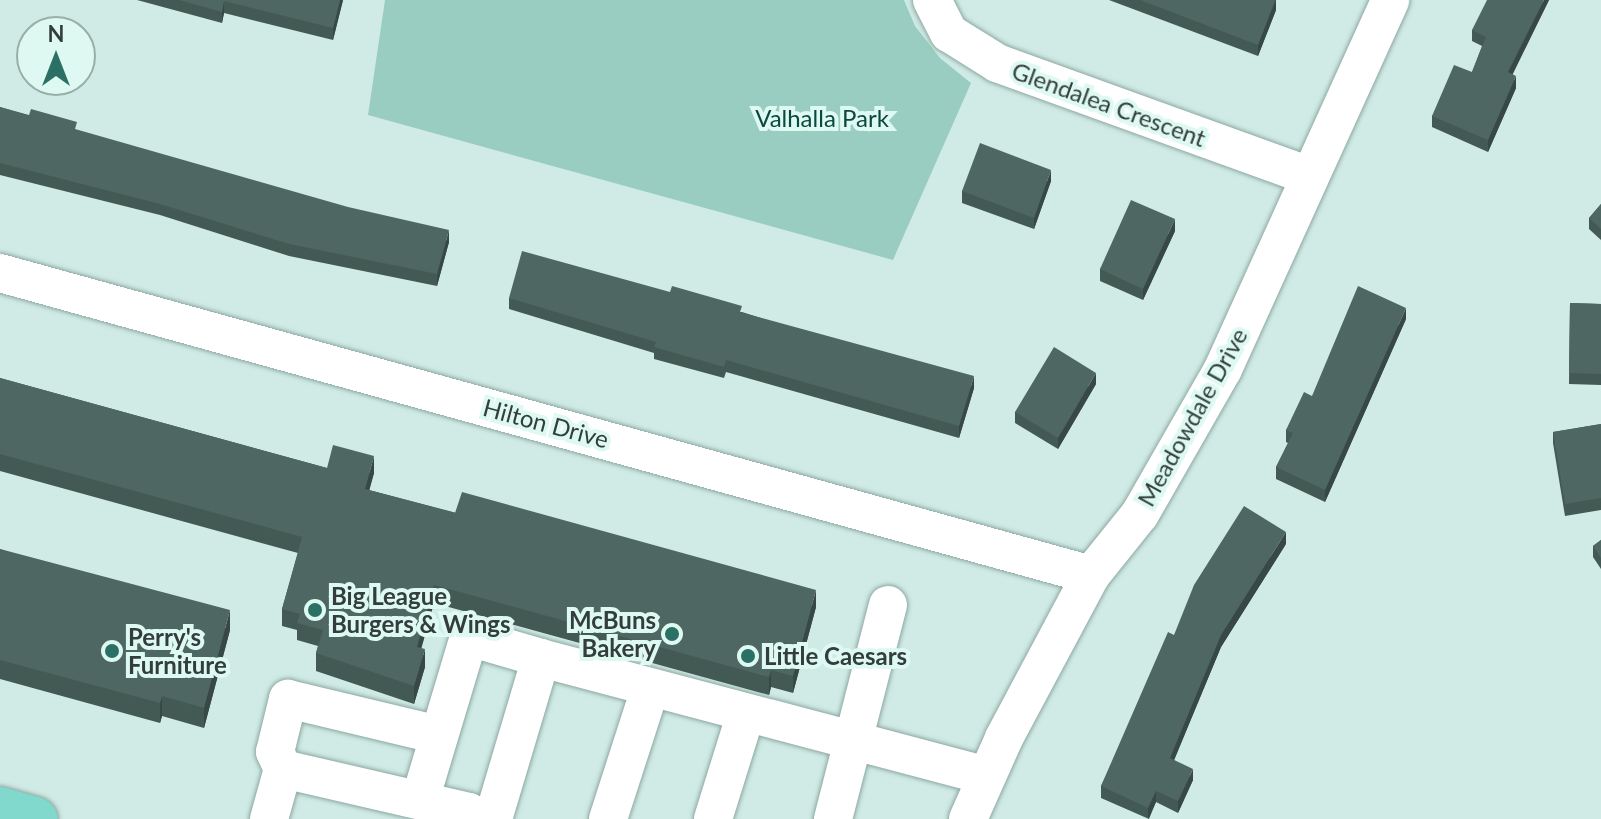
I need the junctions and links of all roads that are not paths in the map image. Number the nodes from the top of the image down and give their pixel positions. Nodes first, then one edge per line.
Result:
1 (932, 0) edge
2 (1390, 0) edge
3 (1309, 176) junction
4 (0, 273) edge
5 (1091, 575) junction
6 (888, 605) dead end
7 (541, 658) junction
8 (650, 689) junction
9 (745, 716) junction
10 (439, 735) junction
11 (854, 743) junction
12 (283, 769) junction
13 (987, 776) junction
14 (420, 800) junction
15 (0, 809) edge
16 (36, 819) edge
17 (269, 819) edge
18 (476, 819) edge
19 (493, 819) edge
20 (608, 819) edge
21 (713, 819) edge
22 (833, 819) edge
23 (968, 819) edge

1 - 3 street, Glendalea Crescent
2 - 3 street, Meadowdale Drive
3 - 5 street, Meadowdale Drive
4 - 5 street, Hilton Drive
5 - 13 street, Meadowdale Drive
6 - 11 street
7 - 8 street
7 - 10 street
7 - 19 street
8 - 9 street
8 - 20 street
9 - 11 street
9 - 21 street
10 - 12 street
10 - 14 street
11 - 13 street
11 - 22 street
12 - 14 street
12 - 17 street
13 - 23 street, Meadowdale Drive
14 - 18 street
15 - 16 main road

